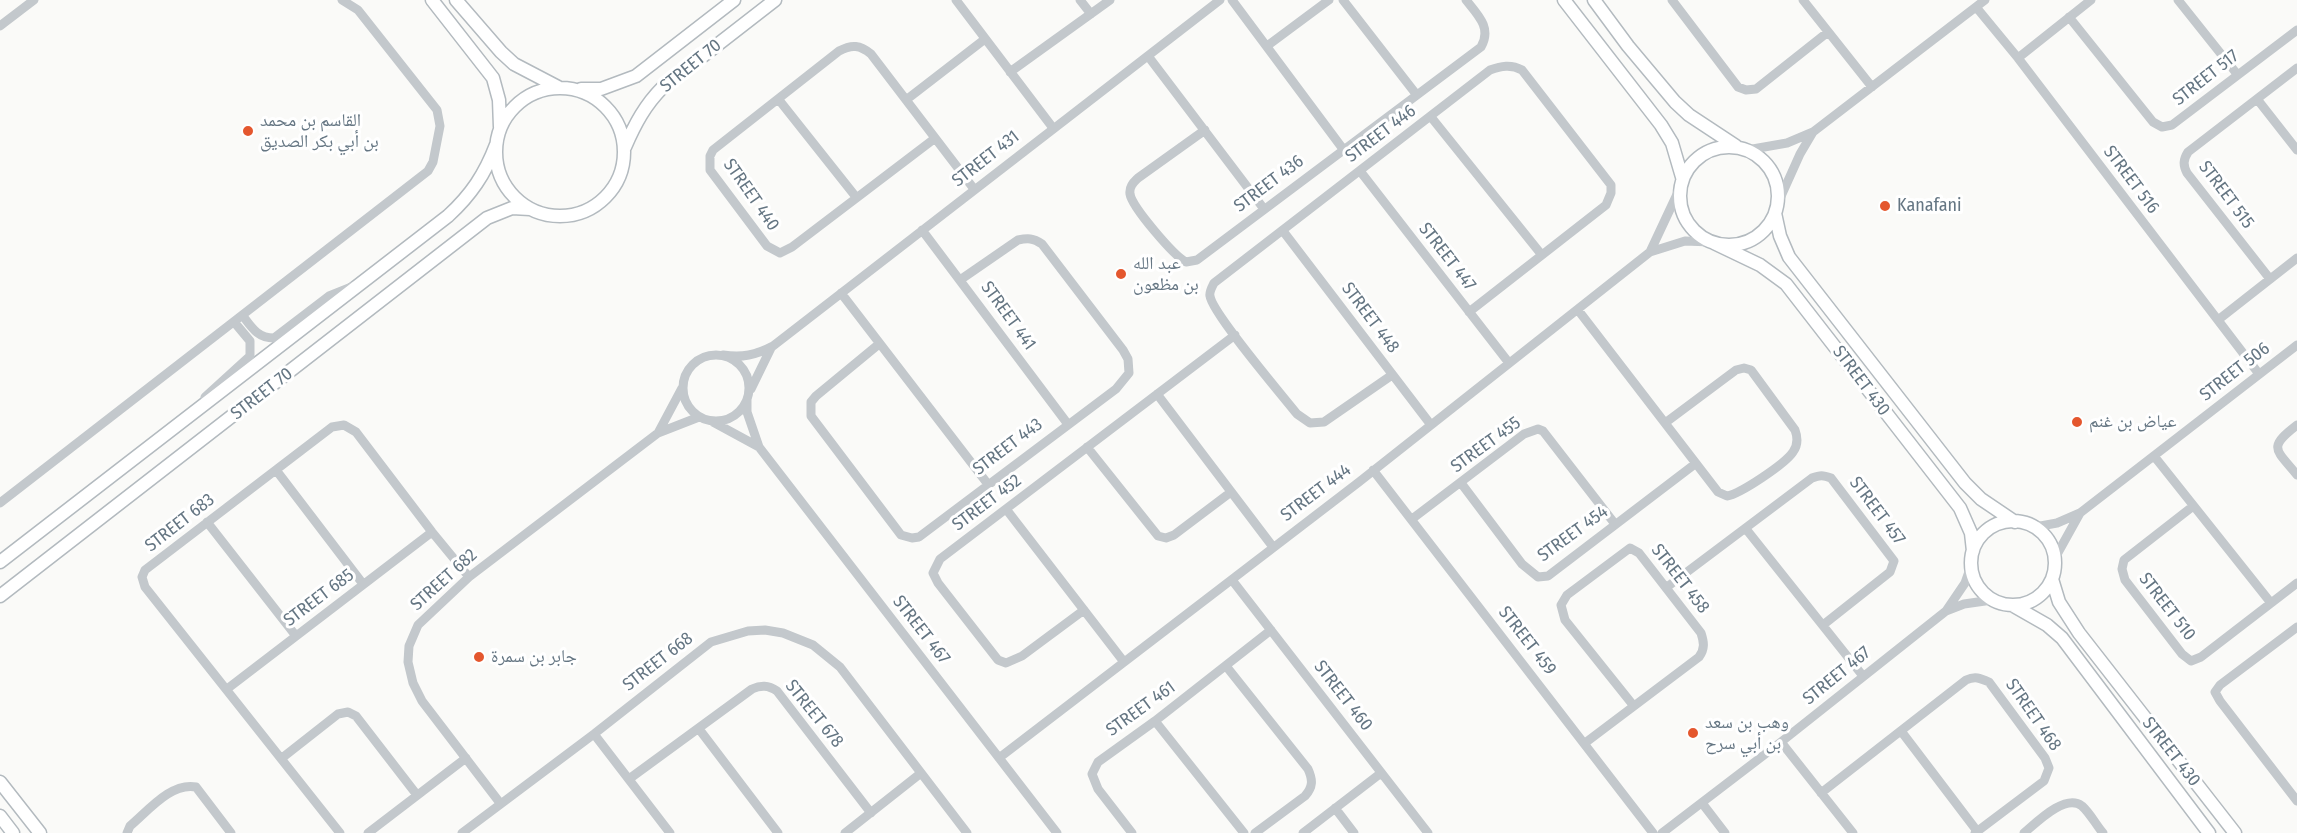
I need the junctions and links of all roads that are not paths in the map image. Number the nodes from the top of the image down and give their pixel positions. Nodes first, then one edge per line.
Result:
1 (34, 0) edge
2 (342, 0) edge
3 (355, 0) edge
4 (432, 0) edge
5 (456, 0) edge
6 (734, 0) edge
7 (775, 0) edge
8 (956, 0) edge
9 (1080, 0) edge
10 (1110, 0) edge
11 (1220, 0) edge
12 (1232, 0) edge
13 (1329, 0) edge
14 (1343, 0) edge
15 (1466, 0) edge
16 (1564, 0) edge
17 (1594, 0) edge
18 (1672, 0) edge
19 (1803, 0) edge
20 (1985, 0) edge
21 (2091, 0) edge
22 (2178, 0) edge
23 (1976, 7) junction
24 (358, 10) junction
25 (1091, 14) junction
26 (2069, 17) junction
27 (0, 26) edge
28 (2297, 30) edge
29 (1828, 32) junction
30 (985, 39) junction
31 (1267, 46) junction
32 (1148, 56) junction
33 (2018, 58) junction
34 (2297, 68) edge
35 (1010, 72) junction
36 (2237, 74) junction
37 (558, 87) junction
38 (1872, 87) junction
39 (573, 89) junction
40 (1416, 94) junction
41 (2257, 99) junction
42 (779, 100) junction
43 (906, 100) junction
44 (1431, 117) junction
45 (1053, 128) junction
46 (500, 129) junction
47 (1205, 130) junction
48 (1813, 132) junction
49 (934, 139) junction
50 (496, 145) junction
51 (624, 147) junction
52 (1742, 148) junction
53 (1343, 149) junction
54 (2297, 150) edge
55 (1360, 171) junction
56 (1681, 183) junction
57 (974, 189) junction
58 (856, 197) junction
59 (1776, 208) junction
60 (530, 209) junction
61 (1264, 209) junction
62 (922, 230) junction
63 (1283, 231) junction
64 (1713, 243) junction
65 (1650, 252) junction
66 (1541, 254) junction
67 (2297, 258) edge
68 (2270, 279) junction
69 (960, 280) junction
70 (362, 283) junction
71 (841, 293) junction
72 (1578, 310) junction
73 (1469, 312) junction
74 (243, 316) junction
75 (2218, 320) junction
76 (235, 323) junction
77 (1235, 334) junction
78 (879, 344) junction
79 (2297, 345) edge
80 (773, 346) junction
81 (723, 356) junction
82 (1509, 363) junction
83 (2259, 374) junction
84 (1392, 375) junction
85 (682, 388) junction
86 (1157, 394) junction
87 (748, 397) junction
88 (699, 417) junction
89 (712, 422) junction
90 (1067, 423) junction
91 (1665, 423) junction
92 (1431, 424) junction
93 (2297, 425) edge
94 (172, 429) junction
95 (658, 433) junction
96 (759, 447) junction
97 (1086, 447) junction
98 (2154, 456) junction
99 (1695, 464) junction
100 (276, 470) junction
101 (1373, 470) junction
102 (2297, 475) edge
103 (987, 483) junction
104 (1461, 483) junction
105 (1231, 492) junction
106 (0, 503) edge
107 (2192, 507) junction
108 (1006, 509) junction
109 (2080, 513) junction
110 (1412, 519) junction
111 (207, 522) junction
112 (2015, 522) junction
113 (1615, 524) junction
114 (2034, 527) junction
115 (1746, 529) junction
116 (432, 532) junction
117 (1273, 547) junction
118 (1973, 551) junction
119 (2055, 558) junction
120 (0, 562) edge
121 (1971, 566) junction
122 (469, 577) junction
123 (2052, 579) junction
124 (1232, 580) junction
125 (2297, 583) edge
126 (363, 584) junction
127 (1667, 587) junction
128 (0, 596) edge
129 (1992, 600) junction
130 (2271, 603) junction
131 (2012, 605) junction
132 (1084, 610) junction
133 (1946, 611) junction
134 (1823, 625) junction
135 (1271, 630) junction
136 (2295, 631) edge
137 (296, 636) junction
138 (1124, 663) junction
139 (1226, 666) junction
140 (1863, 676) junction
141 (227, 689) junction
142 (1633, 705) junction
143 (1155, 721) junction
144 (699, 729) junction
145 (1900, 730) junction
146 (594, 734) junction
147 (1781, 742) junction
148 (1585, 743) junction
149 (282, 758) junction
150 (466, 758) junction
151 (999, 758) junction
152 (921, 773) junction
153 (1381, 773) junction
154 (629, 779) junction
155 (0, 782) edge
156 (1821, 793) junction
157 (417, 795) junction
158 (2297, 801) edge
159 (500, 803) junction
160 (1702, 803) junction
161 (1335, 808) junction
162 (871, 813) junction
163 (0, 816) edge
164 (1976, 832) edge
165 (13, 833) edge
166 (40, 833) edge
167 (126, 833) edge
168 (231, 833) edge
169 (340, 833) edge
170 (368, 833) edge
171 (462, 833) edge
172 (670, 833) edge
173 (778, 833) edge
174 (845, 833) edge
175 (967, 833) edge
176 (1057, 833) edge
177 (1132, 833) edge
178 (1244, 833) edge
179 (1255, 833) edge
180 (1303, 833) edge
181 (1354, 833) edge
182 (1428, 833) edge
183 (1653, 833) edge
184 (1662, 833) edge
185 (1725, 833) edge
186 (1853, 833) edge
187 (2024, 833) edge
188 (2103, 833) edge
189 (2209, 833) edge
190 (2235, 833) edge

1 - 27 street
2 - 24 street
3 - 24 street
4 - 46 main road
5 - 37 main road
6 - 39 main road, STREET 70
7 - 51 main road, STREET 70
8 - 30 street
9 - 25 street
10 - 25 street
11 - 32 street, STREET 431
12 - 31 street
13 - 31 street
14 - 40 street
15 - 40 street, STREET 436
16 - 56 main road
17 - 52 main road
18 - 29 street
19 - 29 street
20 - 23 street
21 - 26 street
22 - 36 street
23 - 33 street, STREET 516
23 - 38 street
24 - 74 street
25 - 35 street
26 - 33 street
26 - 36 street, STREET 517
28 - 36 street, STREET 517
29 - 38 street
30 - 35 street
30 - 43 street
31 - 53 street
32 - 45 street, STREET 431
32 - 47 street
33 - 75 street, STREET 516
34 - 41 street, STREET 515
35 - 45 street
37 - 39 main road
37 - 46 main road
38 - 48 street
39 - 51 main road
40 - 53 street, STREET 436
41 - 54 street
41 - 68 street, STREET 515
42 - 43 street, STREET 440
42 - 58 street
42 - 58 street, STREET 440
43 - 49 street, STREET 440
44 - 55 street, STREET 446
44 - 66 street
44 - 66 street, STREET 446
45 - 57 street, STREET 431
46 - 50 main road
47 - 61 street
47 - 61 street, STREET 436
48 - 52 street
48 - 59 street
49 - 57 street, STREET 440
49 - 58 street, STREET 440
50 - 60 main road
50 - 70 main road, STREET 70
51 - 60 main road
52 - 56 main road
52 - 59 main road
53 - 61 street, STREET 436
55 - 63 street, STREET 446
55 - 73 street, STREET 447
56 - 64 main road
56 - 65 street, STREET 444
57 - 62 street, STREET 431
59 - 64 main road
59 - 112 main road, STREET 430
60 - 128 main road, STREET 70
62 - 69 street, STREET 441
62 - 71 street, STREET 431
63 - 77 street, STREET 446
63 - 84 street, STREET 448
64 - 65 street, STREET 444
64 - 118 main road, STREET 430
65 - 72 street, STREET 444
66 - 73 street, STREET 446
67 - 68 street
68 - 75 street
69 - 90 street, STREET 441
69 - 90 street, STREET 443
70 - 74 street
70 - 94 main road, STREET 70
71 - 78 street
71 - 80 street, STREET 431
72 - 82 street, STREET 444
72 - 91 street
73 - 82 street, STREET 447
74 - 76 street
75 - 83 street, STREET 516
76 - 94 street
76 - 106 street
77 - 84 street, STREET 446
77 - 86 street, STREET 452
78 - 103 street
78 - 103 street, STREET 443
79 - 83 street, STREET 506
80 - 81 street, STREET 431
80 - 87 street, STREET 431
81 - 85 street
81 - 87 street
82 - 92 street, STREET 444
83 - 98 street, STREET 506
84 - 92 street, STREET 448
85 - 88 street
85 - 95 street, STREET 682
86 - 97 street, STREET 452
86 - 105 street
87 - 89 street
87 - 96 street, STREET 467
88 - 89 street
88 - 95 street, STREET 682
89 - 96 street, STREET 467
90 - 103 street, STREET 443
91 - 99 street
91 - 99 street
92 - 101 street, STREET 444
93 - 102 street
94 - 120 main road, STREET 70
95 - 122 street, STREET 682
96 - 151 street, STREET 467
97 - 105 street
97 - 108 street, STREET 452
98 - 107 street
98 - 109 street, STREET 506
99 - 113 street, STREET 454
100 - 111 street, STREET 683
100 - 116 street, STREET 683
100 - 126 street
101 - 110 street, STREET 459
101 - 117 street, STREET 444
104 - 110 street, STREET 455
104 - 113 street, STREET 454
104 - 113 street, STREET 455
105 - 117 street
107 - 130 street
107 - 130 street, STREET 510
108 - 132 street
108 - 132 street, STREET 452
109 - 114 street, STREET 506
109 - 119 street, STREET 506
110 - 148 street, STREET 459
111 - 137 street
111 - 141 street, STREET 683
112 - 114 main road
112 - 118 main road
114 - 119 main road
115 - 127 street, STREET 457
115 - 134 street
115 - 134 street, STREET 457
116 - 122 street, STREET 683
116 - 126 street, STREET 685
117 - 124 street, STREET 444
118 - 121 main road
119 - 123 main road
121 - 129 main road
121 - 133 street, STREET 467
122 - 150 street, STREET 682
123 - 131 main road
123 - 190 main road, STREET 430
124 - 135 street, STREET 460
124 - 138 street, STREET 444
125 - 130 street, STREET 510
126 - 137 street, STREET 685
127 - 142 street, STREET 458
127 - 142 street, STREET 458
129 - 131 main road
129 - 133 street, STREET 467
131 - 189 main road, STREET 430
132 - 138 street
133 - 140 street, STREET 467
134 - 140 street
135 - 139 street, STREET 461
135 - 153 street, STREET 460
136 - 158 street
137 - 141 street, STREET 685
138 - 151 street, STREET 444
139 - 143 street, STREET 461
139 - 179 street
140 - 147 street, STREET 467
141 - 149 street, STREET 683
142 - 148 street, STREET 458
143 - 177 street, STREET 461
143 - 178 street
144 - 154 street, STREET 678
144 - 162 street, STREET 678
144 - 173 street
145 - 156 street, STREET 468
145 - 164 street
145 - 164 street, STREET 468
146 - 152 street, STREET 668
146 - 154 street
146 - 159 street, STREET 668
147 - 156 street
147 - 160 street, STREET 467
148 - 183 street, STREET 459
149 - 157 street
149 - 169 street, STREET 683
150 - 157 street
150 - 159 street, STREET 682
151 - 176 street, STREET 467
152 - 162 street
152 - 175 street, STREET 668
153 - 161 street
153 - 182 street, STREET 460
154 - 172 street
155 - 166 main road
156 - 186 street
157 - 170 street
159 - 171 street, STREET 668
160 - 184 street, STREET 467
160 - 185 street
161 - 180 street
161 - 181 street
162 - 174 street
163 - 165 main road
167 - 168 street
187 - 188 street

